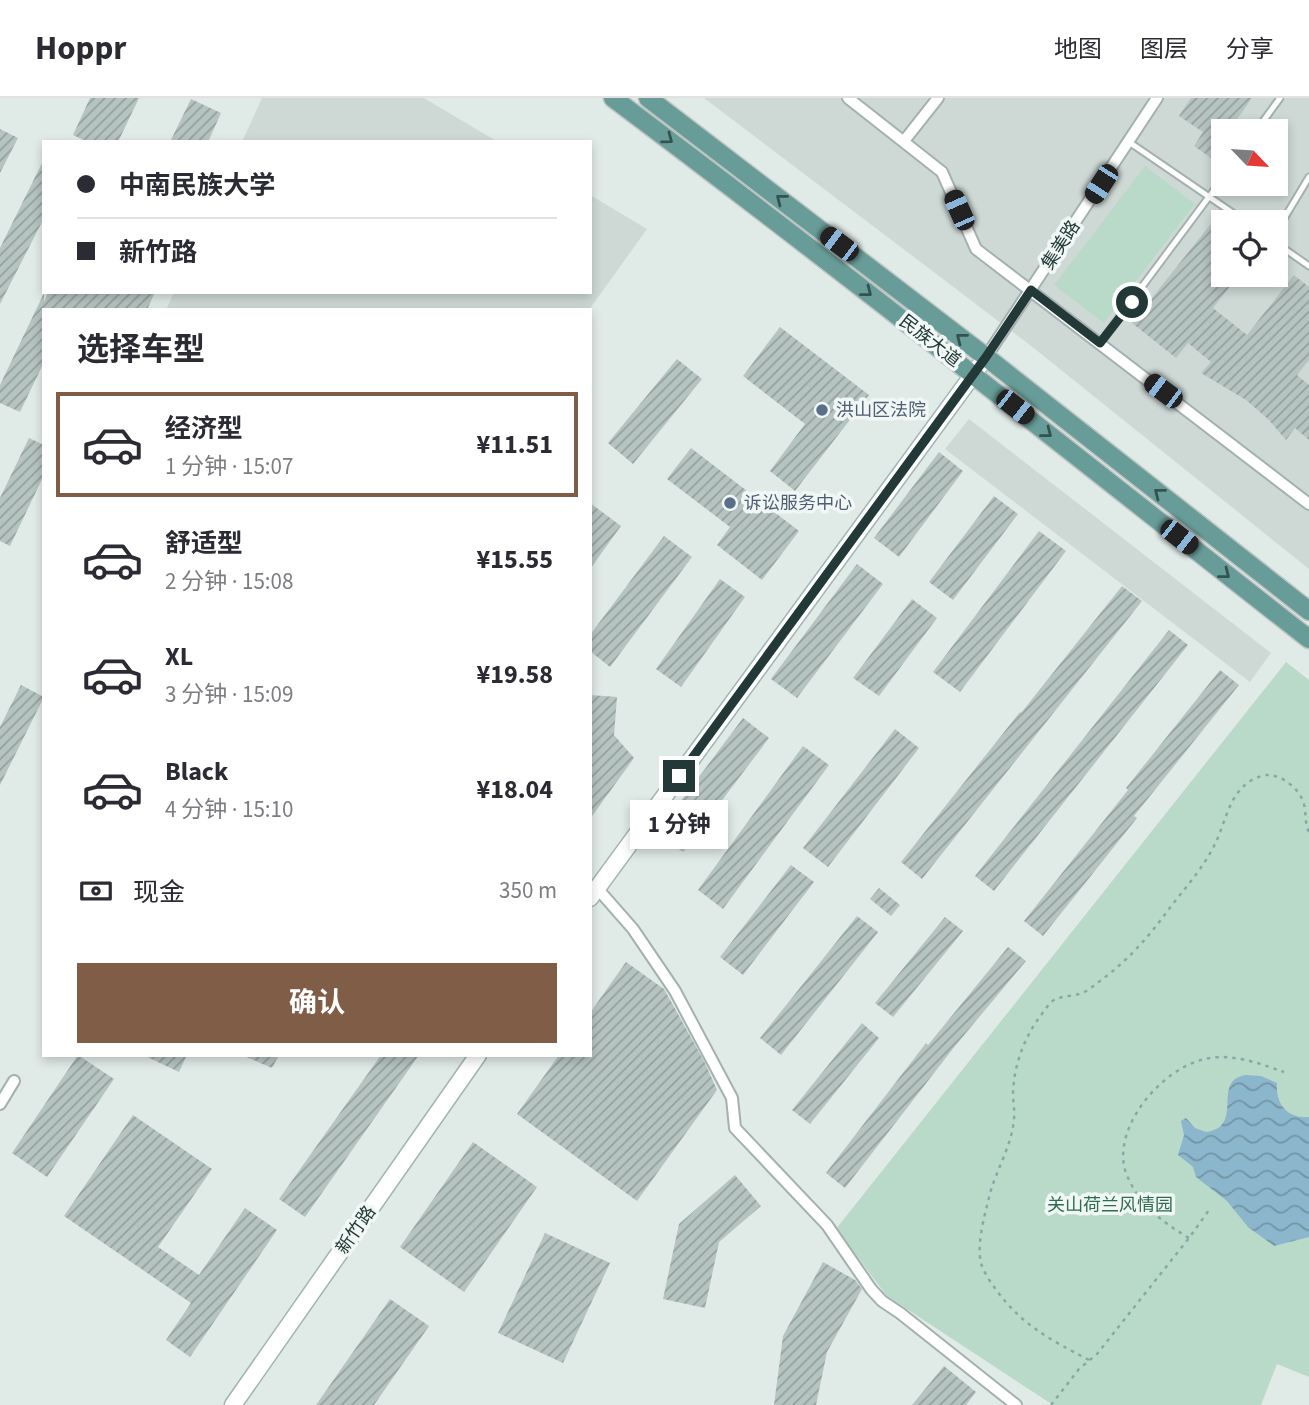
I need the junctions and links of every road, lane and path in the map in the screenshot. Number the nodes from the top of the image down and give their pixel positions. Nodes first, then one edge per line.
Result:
1 (613, 98) edge
2 (648, 98) edge
3 (848, 98) edge
4 (938, 98) edge
5 (1157, 98) edge
6 (1280, 98) edge
7 (1265, 119) edge
8 (904, 141) junction
9 (1129, 142) junction
10 (1309, 177) edge
11 (1210, 198) junction
12 (1228, 210) edge
13 (1288, 212) edge
14 (1288, 251) edge
15 (1309, 266) edge
16 (1031, 290) junction
17 (1100, 343) junction
18 (986, 357) junction
19 (974, 375) junction
20 (1309, 504) edge
21 (1309, 611) edge
22 (1309, 639) edge
23 (1309, 832) edge
24 (593, 893) edge
25 (477, 1057) edge
26 (1284, 1072) dead end
27 (13, 1081) dead end
28 (0, 1104) edge
29 (1209, 1210) dead end
30 (1189, 1238) junction
31 (1089, 1360) junction
32 (233, 1405) edge
33 (1016, 1405) edge
34 (1051, 1405) edge

1 -> 19 main road, 民族大道
18 -> 2 main road, 民族大道
3 - 8 street
4 - 8 street
5 - 9 street, 集美路
6 - 7 lane
8 - 16 street
9 - 11 lane
9 - 16 street, 集美路
10 - 13 lane
11 - 12 lane
11 - 17 lane
14 - 15 lane
16 - 17 street
16 - 18 street, 集美路
17 - 20 street
18 - 19 main road
21 -> 18 main road, 民族大道
19 -> 22 main road, 民族大道
19 - 24 main road
23 - 31 path
24 - 33 street
25 - 32 main road, 新竹路
26 - 30 path
27 - 28 street
29 - 30 path
30 - 31 path
31 - 34 path

